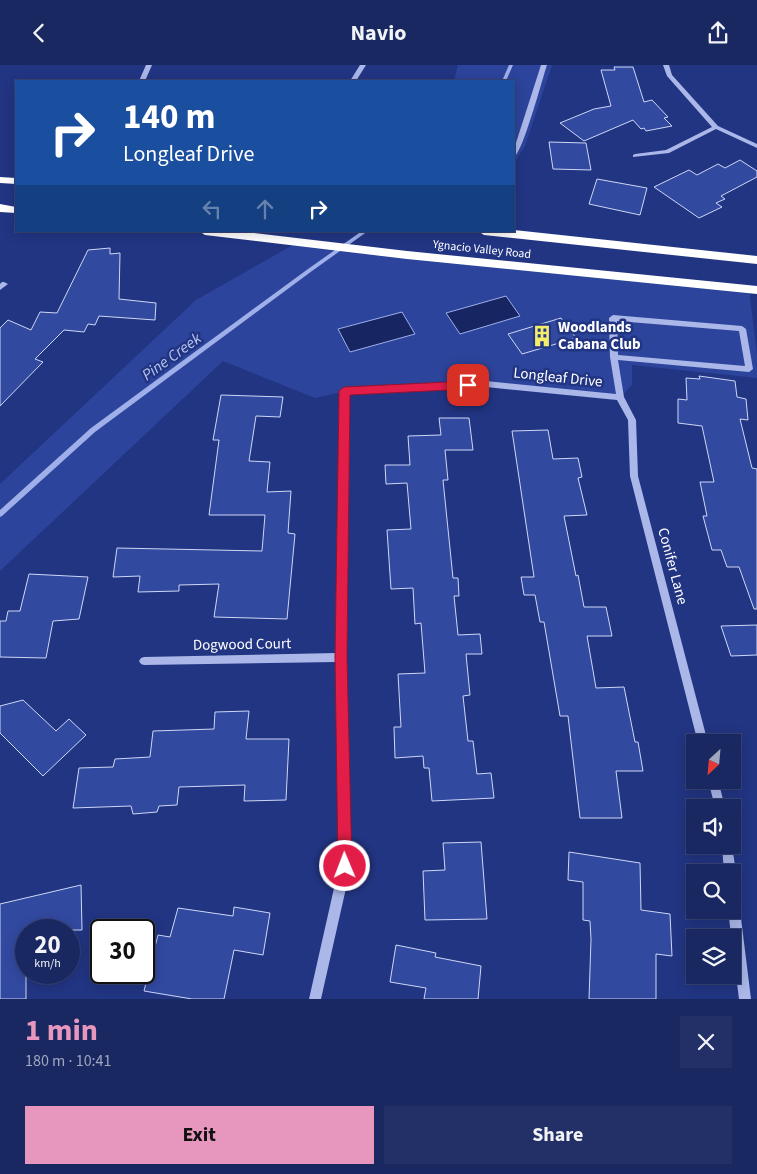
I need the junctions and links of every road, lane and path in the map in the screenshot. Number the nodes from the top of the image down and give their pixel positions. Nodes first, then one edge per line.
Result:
1 (149, 65) edge
2 (363, 65) edge
3 (544, 65) edge
4 (666, 65) edge
5 (142, 80) edge
6 (354, 80) edge
7 (716, 127) junction
8 (757, 147) edge
9 (515, 153) edge
10 (635, 156) dead end
11 (0, 180) edge
12 (15, 181) edge
13 (0, 208) edge
14 (15, 210) edge
15 (213, 232) edge
16 (493, 232) edge
17 (757, 260) edge
18 (757, 290) edge
19 (614, 357) junction
20 (620, 397) junction
21 (341, 657) junction
22 (144, 661) dead end
23 (701, 734) edge
24 (735, 919) edge
25 (315, 999) edge
26 (745, 999) edge

1 - 5 street
2 - 6 street
3 - 9 street
4 - 7 street
7 - 8 street
7 - 10 street
11 - 12 highway
13 - 14 highway
15 - 18 highway, Ygnacio Valley Road
16 - 17 highway, Ygnacio Valley Road
19 - 19 street, Conifer Lane
19 - 20 street, Conifer Lane
20 - 21 street, Longleaf Drive
20 - 23 street, Conifer Lane
21 - 22 street, Dogwood Court
21 - 25 street
24 - 26 street

